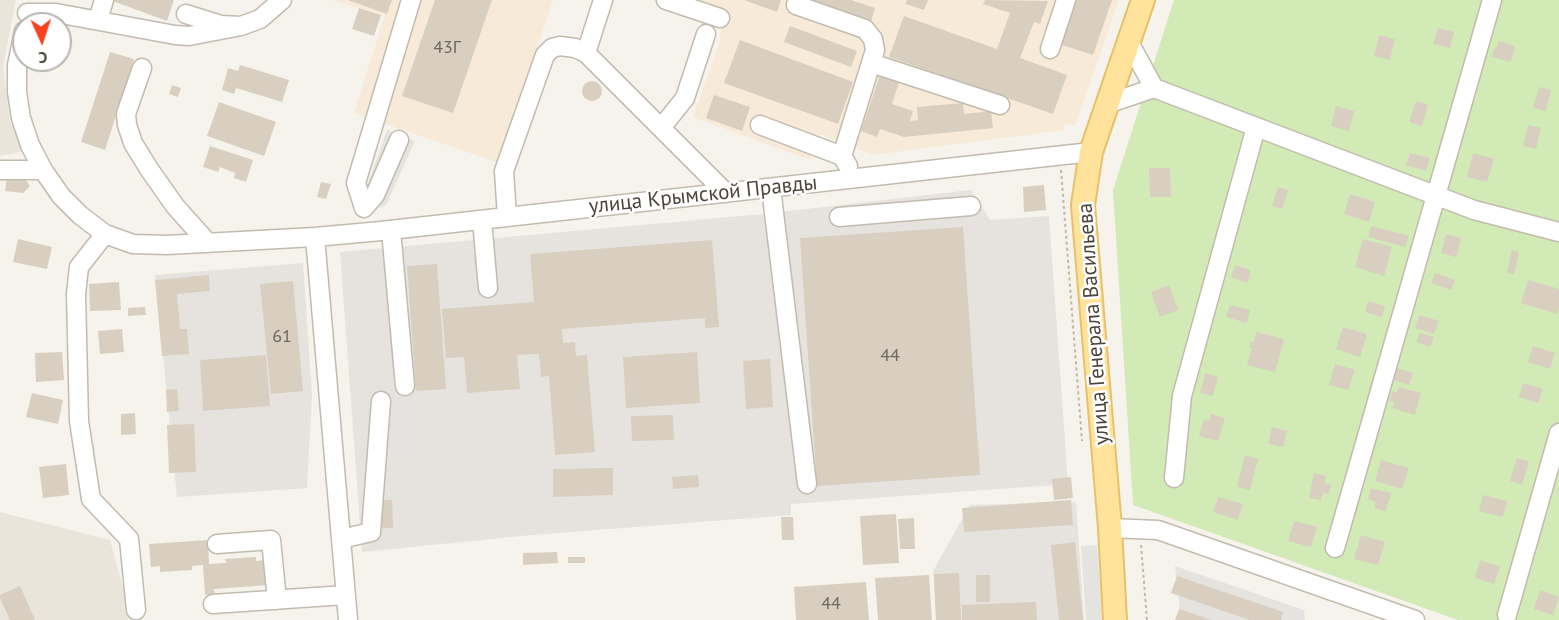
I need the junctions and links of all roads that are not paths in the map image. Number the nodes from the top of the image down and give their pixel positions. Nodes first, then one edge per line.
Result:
1 (104, 0) edge
2 (282, 0) edge
3 (411, 0) edge
4 (603, 0) edge
5 (666, 0) edge
6 (1066, 0) edge
7 (1143, 0) edge
8 (1492, 0) edge
9 (796, 5) dead end
10 (58, 6) edge
11 (41, 12) edge
12 (186, 14) dead end
13 (720, 18) dead end
14 (98, 20) junction
15 (242, 26) junction
16 (706, 34) dead end
17 (1128, 42) junction
18 (1050, 49) dead end
19 (586, 53) junction
20 (871, 63) junction
21 (142, 68) dead end
22 (17, 72) edge
23 (1154, 88) junction
24 (1110, 103) dead end
25 (1000, 105) dead end
26 (760, 125) dead end
27 (1256, 127) junction
28 (661, 128) junction
29 (399, 141) dead end
30 (1091, 152) junction
31 (842, 156) junction
32 (0, 170) edge
33 (43, 170) junction
34 (855, 178) junction
35 (771, 188) junction
36 (726, 193) junction
37 (971, 206) dead end
38 (364, 208) junction
39 (507, 217) junction
40 (839, 218) dead end
41 (482, 220) junction
42 (391, 230) junction
43 (360, 232) junction
44 (1559, 232) edge
45 (105, 234) junction
46 (315, 237) junction
47 (208, 243) junction
48 (488, 288) dead end
49 (405, 386) dead end
50 (381, 401) dead end
51 (1559, 433) edge
52 (1174, 478) dead end
53 (807, 484) dead end
54 (1110, 528) junction
55 (341, 538) junction
56 (217, 544) dead end
57 (1335, 548) dead end
58 (345, 595) junction
59 (277, 600) junction
60 (213, 604) dead end
61 (136, 610) dead end
62 (1507, 615) dead end
63 (348, 620) edge
64 (1115, 620) edge
65 (1415, 620) edge

1 - 14 street
2 - 15 street
3 - 38 street
4 - 19 street
5 - 13 street
6 - 18 street
7 - 17 main road, улица Генерала Васильева
8 - 57 street
9 - 20 street
10 - 11 street
10 - 14 street
12 - 15 street
14 - 15 street
16 - 28 street
17 - 23 street
17 - 30 main road, улица Генерала Васильева
19 - 28 street
19 - 39 street
20 - 25 street
20 - 31 street
21 - 47 street
22 - 33 street, улица Крымской Правды
23 - 24 street
23 - 27 street
26 - 31 street
27 - 44 street
27 - 52 street
28 - 36 street
29 - 38 street
30 - 34 street, улица Крымской Правды
30 - 54 main road, улица Генерала Васильева
31 - 34 street
32 - 33 street
33 - 45 street, улица Крымской Правды
34 - 35 street, улица Крымской Правды
35 - 36 street, улица Крымской Правды
35 - 53 street
36 - 39 street, улица Крымской Правды
37 - 40 street
38 - 43 street
39 - 41 street, улица Крымской Правды
41 - 42 street, улица Крымской Правды
41 - 48 street
42 - 43 street, улица Крымской Правды
42 - 49 street
43 - 46 street, улица Крымской Правды
45 - 47 street, улица Крымской Правды
45 - 61 street
46 - 47 street, улица Крымской Правды
46 - 55 street
50 - 55 street
51 - 62 street
54 - 64 main road, улица Генерала Васильева
54 - 65 street
55 - 58 street
56 - 59 street
58 - 59 street
58 - 63 street
59 - 60 street

